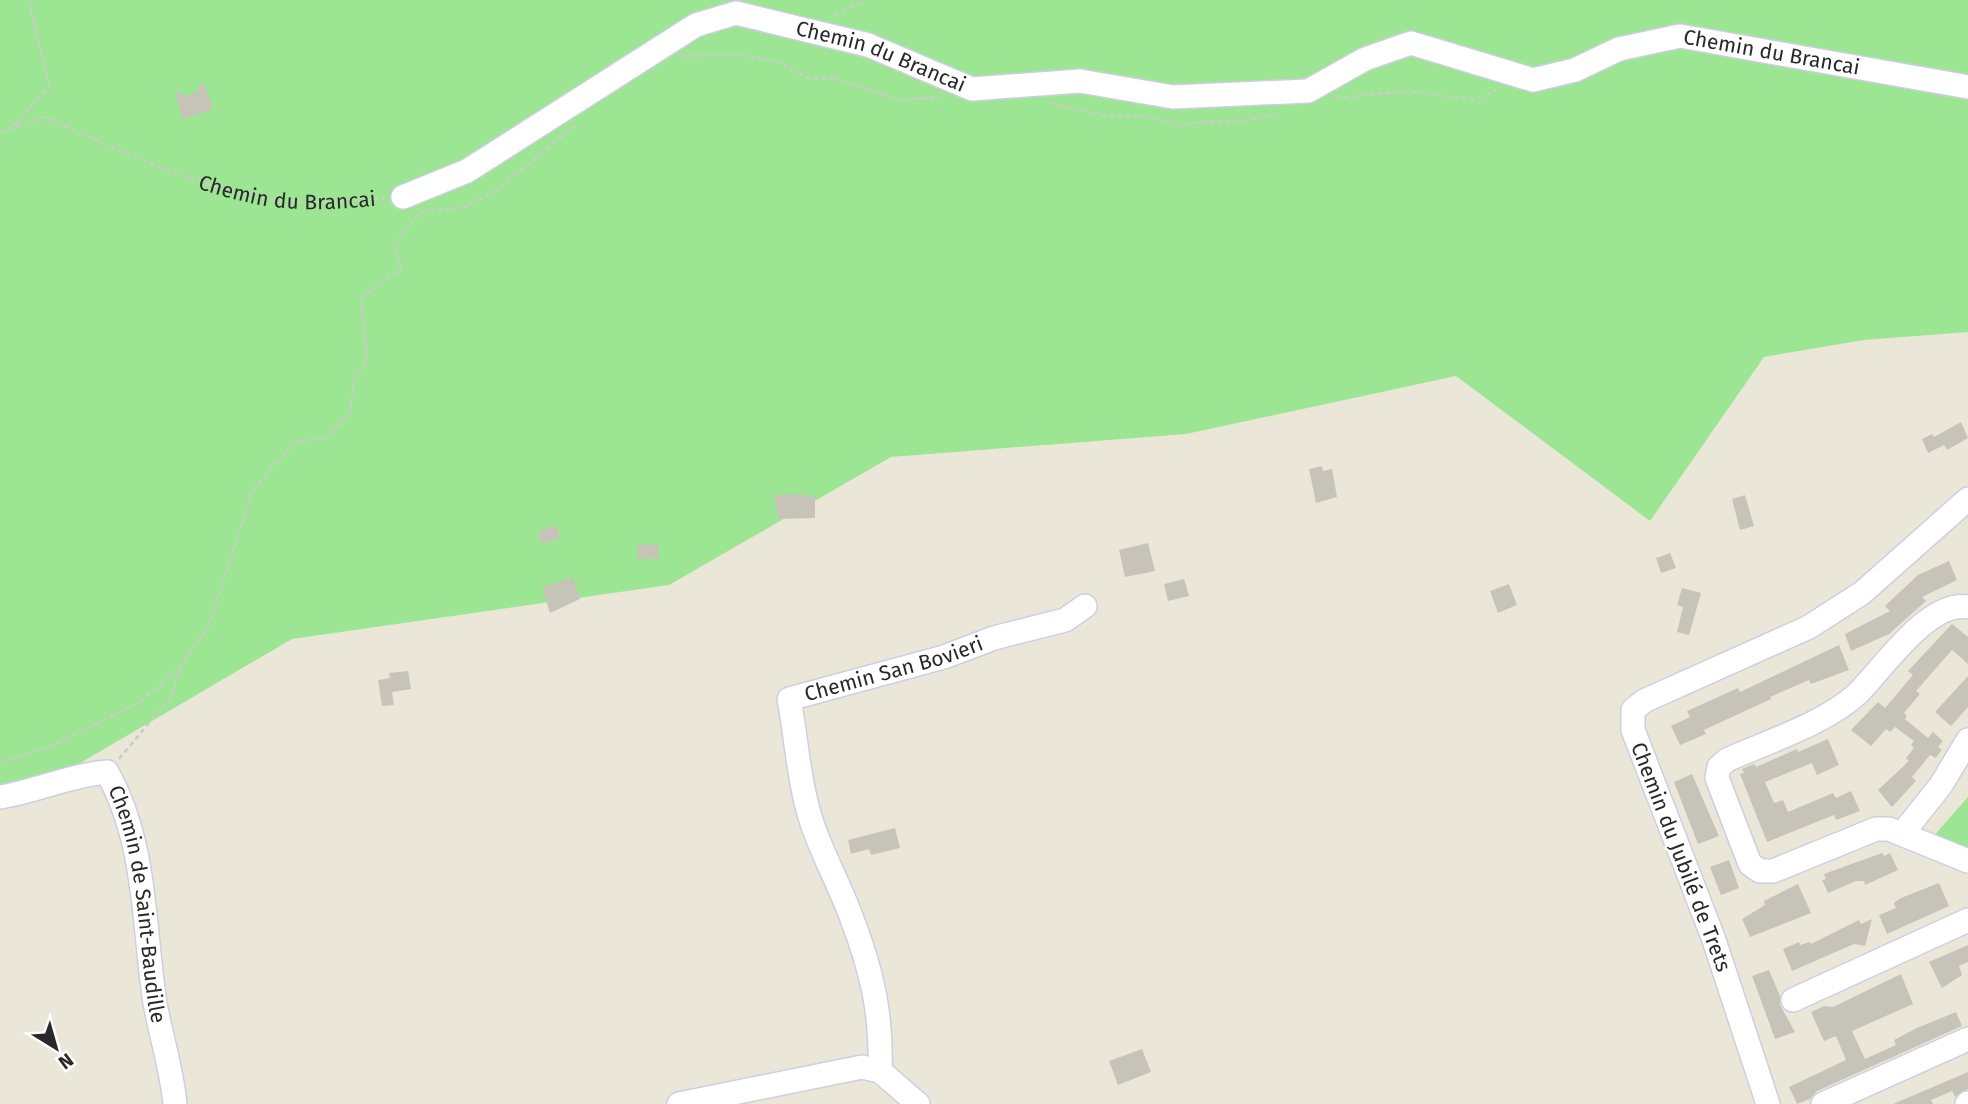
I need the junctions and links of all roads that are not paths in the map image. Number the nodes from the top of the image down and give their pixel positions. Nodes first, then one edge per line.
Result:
1 (1968, 87) edge
2 (403, 197) road end
3 (1968, 499) edge
4 (1084, 606) dead end
5 (1968, 607) edge
6 (1968, 740) edge
7 (0, 797) edge
8 (1902, 834) junction
9 (1968, 861) edge
10 (1968, 920) edge
11 (1793, 1000) dead end
12 (1968, 1039) edge
13 (880, 1071) junction
14 (175, 1104) edge
15 (680, 1104) edge
16 (918, 1104) edge
17 (1768, 1104) edge
18 (1823, 1104) edge

1 - 2 street, Chemin du Brancai
3 - 17 street, Chemin du Jubilé de Trets
4 - 13 street, Chemin San Bovieri
5 - 8 street
6 - 8 street
7 - 14 street, Chemin de Saint-Baudille
8 - 9 street
10 - 11 street
12 - 18 street
13 - 15 street
13 - 16 street

